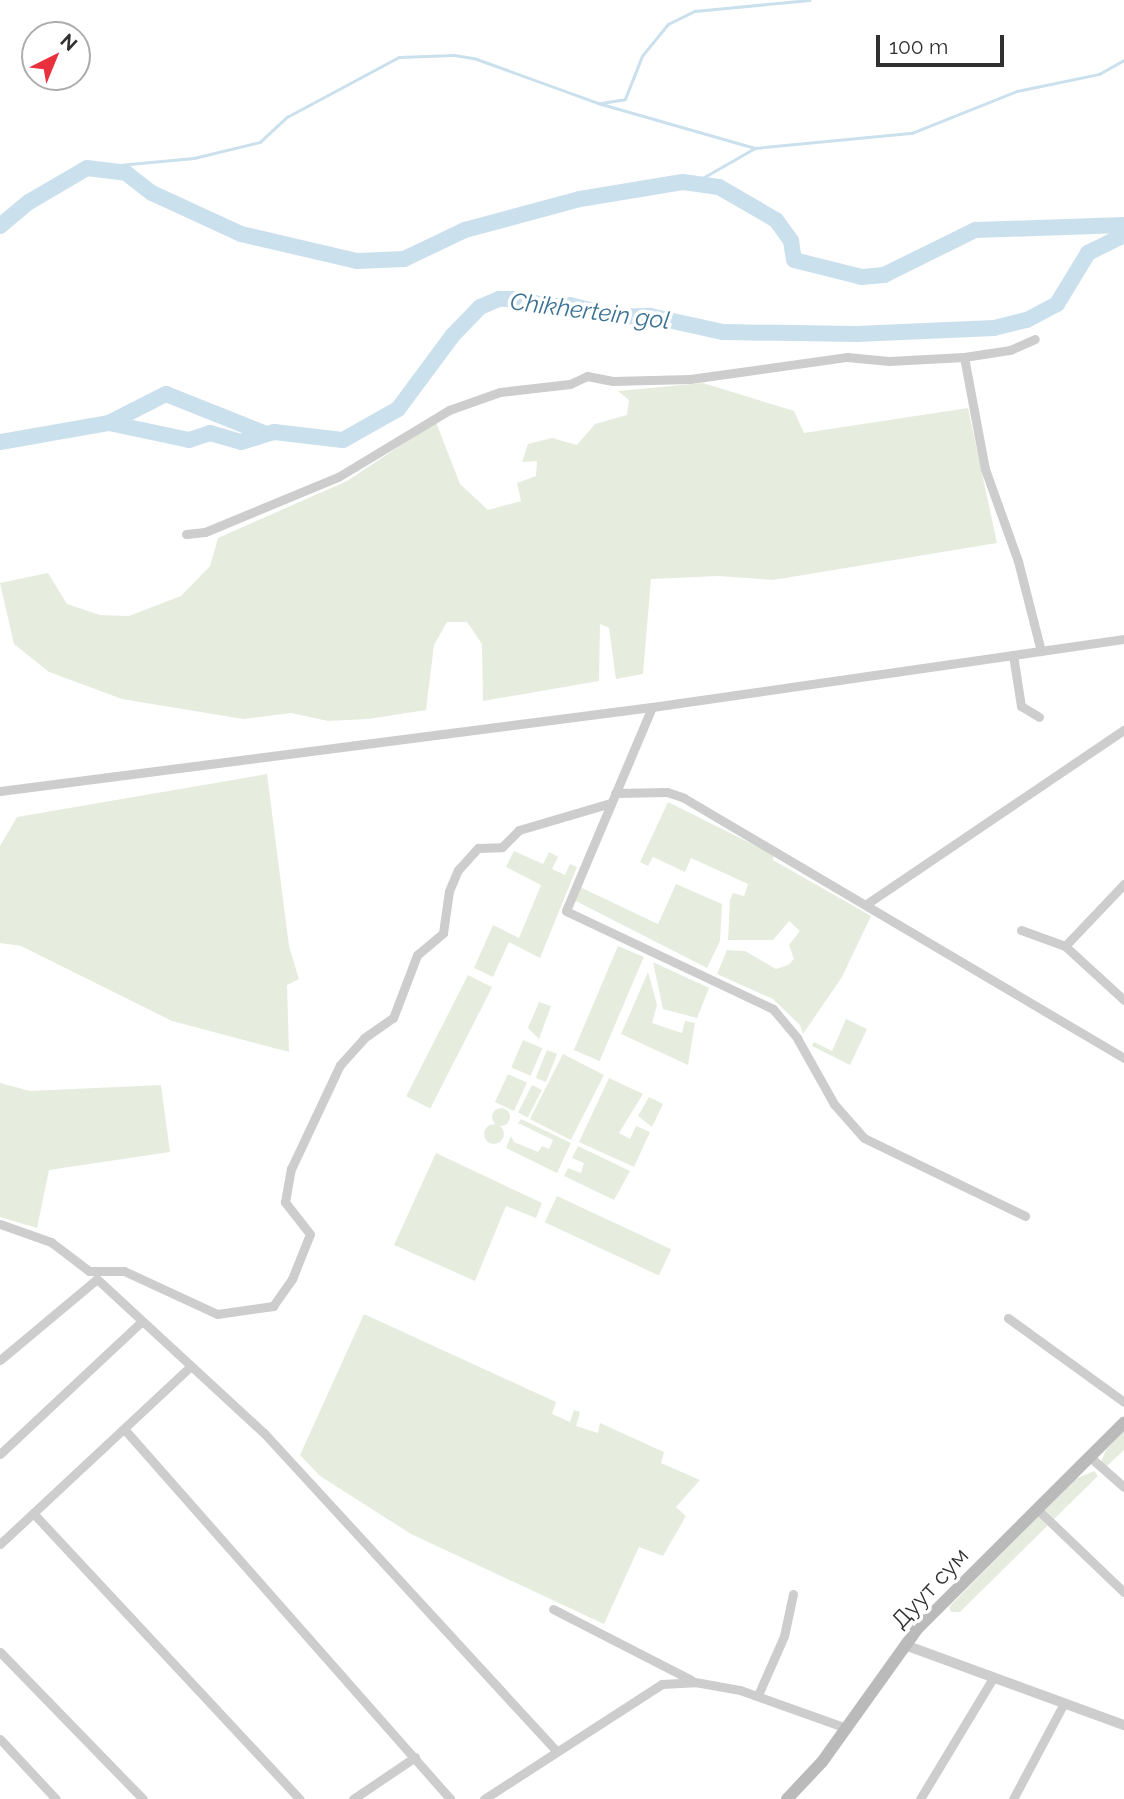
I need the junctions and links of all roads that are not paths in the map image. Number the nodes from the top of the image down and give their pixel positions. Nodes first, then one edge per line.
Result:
1 (1035, 339) dead end
2 (964, 356) junction
3 (186, 534) dead end
4 (1124, 639) edge
5 (1041, 651) junction
6 (1013, 655) junction
7 (652, 708) junction
8 (1039, 717) dead end
9 (1124, 730) edge
10 (0, 791) edge
11 (613, 798) junction
12 (1124, 884) edge
13 (868, 903) junction
14 (1021, 930) dead end
15 (1065, 946) junction
16 (1124, 1000) edge
17 (1124, 1058) edge
18 (1025, 1216) dead end
19 (0, 1224) edge
20 (89, 1271) junction
21 (97, 1279) junction
22 (1008, 1318) dead end
23 (140, 1323) junction
24 (0, 1360) edge
25 (189, 1368) junction
26 (1124, 1402) edge
27 (1124, 1423) edge
28 (125, 1430) junction
29 (0, 1454) edge
30 (1090, 1457) junction
31 (1124, 1487) edge
32 (1037, 1509) junction
33 (33, 1513) junction
34 (0, 1544) edge
35 (1124, 1592) edge
36 (793, 1594) dead end
37 (553, 1609) dead end
38 (905, 1645) junction
39 (0, 1652) edge
40 (993, 1678) junction
41 (695, 1682) junction
42 (758, 1695) junction
43 (1064, 1703) junction
44 (1124, 1725) edge
45 (846, 1728) junction
46 (0, 1739) edge
47 (556, 1751) junction
48 (415, 1757) junction
49 (56, 1799) edge
50 (143, 1799) edge
51 (300, 1799) edge
52 (353, 1799) edge
53 (450, 1799) edge
54 (484, 1799) edge
55 (787, 1799) edge
56 (920, 1799) edge
57 (1013, 1799) edge

1 - 2 street
2 - 3 street
2 - 5 street
4 - 5 street
5 - 6 street
6 - 7 street
6 - 8 street
7 - 10 street
7 - 11 street
9 - 13 street
11 - 13 street
11 - 18 street
11 - 20 street
12 - 15 street
13 - 17 street
14 - 15 street
15 - 16 street
19 - 20 street
20 - 21 street
21 - 23 street
21 - 24 street
22 - 26 street
23 - 25 street
23 - 29 street
25 - 28 street
25 - 47 street
27 - 30 main road, Дуут сум
28 - 33 street
28 - 48 street
30 - 31 street
30 - 32 main road, Дуут сум
32 - 35 street
32 - 38 main road, Дуут сум
33 - 34 street
33 - 51 street
36 - 42 street
37 - 41 street
38 - 40 street
38 - 45 main road, Дуут сум
39 - 50 street
40 - 43 street
40 - 56 street
41 - 42 street
41 - 47 street
42 - 45 street
43 - 44 street
43 - 57 street
45 - 55 main road, Дуут сум
46 - 49 street
47 - 54 street
48 - 52 street
48 - 53 street

